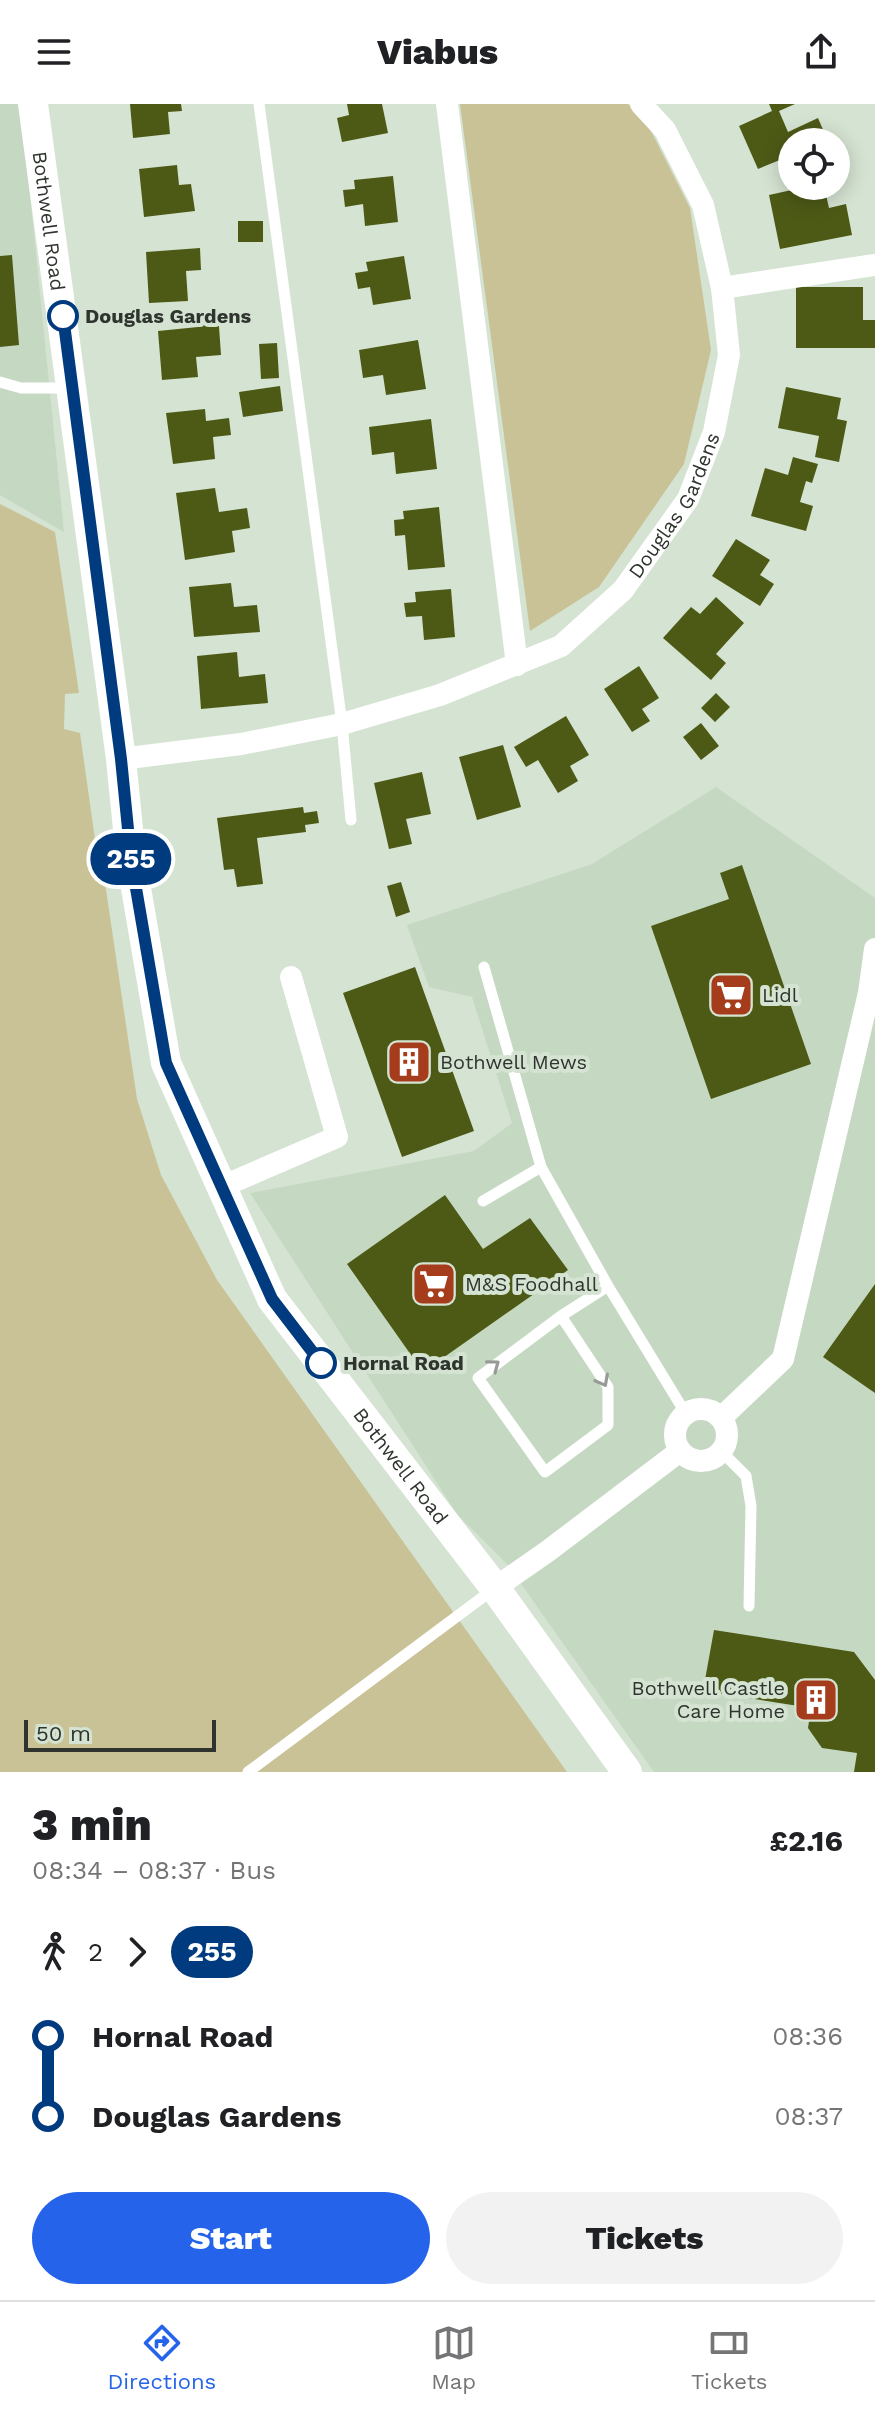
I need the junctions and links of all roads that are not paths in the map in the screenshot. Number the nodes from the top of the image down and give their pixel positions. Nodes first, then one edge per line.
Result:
1 (33, 104) edge
2 (259, 104) edge
3 (447, 104) edge
4 (641, 104) edge
5 (875, 265) edge
6 (722, 288) junction
7 (0, 382) edge
8 (73, 388) junction
9 (517, 665) junction
10 (342, 724) junction
11 (121, 759) junction
12 (351, 820) dead end
13 (875, 949) edge
14 (484, 967) dead end
15 (291, 977) dead end
16 (872, 993) edge
17 (541, 1167) junction
18 (221, 1187) junction
19 (483, 1201) dead end
20 (608, 1286) junction
21 (561, 1316) junction
22 (686, 1414) junction
23 (721, 1418) junction
24 (680, 1451) junction
25 (722, 1452) junction
26 (495, 1588) junction
27 (749, 1606) dead end
28 (248, 1772) edge
29 (627, 1772) edge

1 - 8 main road, Bothwell Road
2 - 10 lane
3 - 9 street
4 - 6 street, Douglas Gardens
5 - 6 street
6 - 9 street, Douglas Gardens
7 - 8 lane
8 - 11 main road, Bothwell Road
9 - 10 street, Douglas Gardens
10 - 11 street, Douglas Gardens
10 - 12 lane
11 - 18 main road, Bothwell Road
13 - 16 street
14 - 17 lane
15 - 18 street
16 - 23 street
17 - 19 lane
17 - 20 lane
18 - 26 main road, Bothwell Road
20 - 21 lane
20 - 22 lane
21 -> 21 lane
22 - 23 street
22 - 24 street
23 - 25 street
24 - 25 street
24 - 26 street
25 - 27 lane
26 - 28 lane
26 - 29 main road, Bothwell Road

